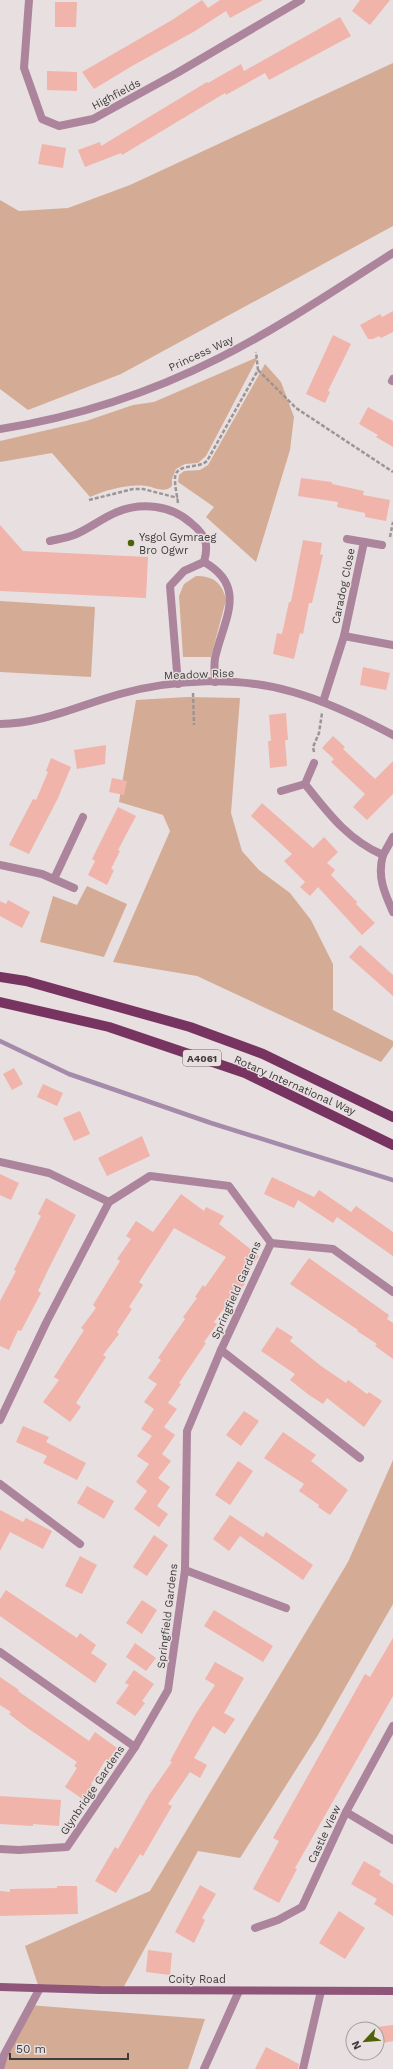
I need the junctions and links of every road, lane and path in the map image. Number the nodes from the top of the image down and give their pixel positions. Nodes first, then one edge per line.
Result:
1 (29, 0) edge
2 (301, 0) edge
3 (393, 253) edge
4 (254, 339) junction
5 (258, 370) junction
6 (0, 429) edge
7 (393, 472) edge
8 (178, 498) junction
9 (89, 500) dead end
10 (179, 513) junction
11 (347, 538) dead end
12 (50, 541) dead end
13 (364, 542) junction
14 (382, 545) dead end
15 (204, 562) junction
16 (344, 636) junction
17 (393, 645) edge
18 (215, 682) junction
19 (193, 683) junction
20 (178, 684) junction
21 (323, 702) junction
22 (0, 724) edge
23 (194, 725) dead end
24 (393, 736) edge
25 (314, 763) joint
26 (305, 784) junction
27 (280, 791) dead end
28 (83, 817) dead end
29 (393, 837) edge
30 (383, 855) junction
31 (0, 866) edge
32 (54, 879) junction
33 (74, 888) dead end
34 (393, 912) edge
35 (0, 977) edge
36 (0, 1002) edge
37 (393, 1117) edge
38 (393, 1144) edge
39 (0, 1162) edge
40 (109, 1202) junction
41 (271, 1243) junction
42 (393, 1292) edge
43 (221, 1350) junction
44 (0, 1420) edge
45 (360, 1458) dead end
46 (0, 1484) edge
47 (80, 1544) dead end
48 (185, 1570) junction
49 (286, 1608) dead end
50 (0, 1652) edge
51 (393, 1726) edge
52 (135, 1747) junction
53 (346, 1812) junction
54 (393, 1840) edge
55 (0, 1849) edge
56 (255, 1928) dead end
57 (0, 1987) edge
58 (40, 1988) junction
59 (239, 1991) junction
60 (321, 1991) junction
61 (393, 1991) edge
62 (0, 2069) edge
63 (204, 2069) edge
64 (303, 2069) edge

1 - 2 street, Highfields
3 - 4 street, Princess Way
4 - 5 path
4 - 6 street, Princess Way
5 - 7 path
5 - 8 path
8 - 9 path
8 - 10 path
10 - 12 street
10 - 15 street
11 - 13 street, Caradog Close
13 - 14 street, Caradog Close
13 - 16 street, Caradog Close
15 - 18 street
15 - 20 street
16 - 17 street, Caradog Close
16 - 21 street, Caradog Close
18 - 19 street, Meadow Rise
18 - 21 street, Meadow Rise
19 - 20 street, Meadow Rise
19 - 23 path
20 - 22 street, Meadow Rise
21 - 24 street, Meadow Rise
21 - 25 path
25 - 26 street
26 - 27 street
26 - 30 street
28 - 32 street
29 - 30 street
30 - 34 street
31 - 32 street
32 - 33 street
35 - 37 main road, Rotary International Way / A4061
36 - 38 main road, Rotary International Way / A4061
39 - 40 street
40 - 41 street, Springfield Gardens
40 - 44 street, Springfield Gardens
41 - 42 street
41 - 43 street, Springfield Gardens
43 - 45 street
43 - 48 street, Springfield Gardens
46 - 47 street
48 - 49 street
48 - 52 street, Springfield Gardens
50 - 52 street, Glynbridge Gardens
51 - 53 street, Castle View
52 - 55 street, Glynbridge Gardens
53 - 54 street
53 - 56 street, Castle View
57 - 58 main road, Coity Road
58 - 59 main road, Coity Road
58 - 62 street
59 - 60 main road, Coity Road
59 - 63 street
60 - 61 main road, Coity Road
60 - 64 street

